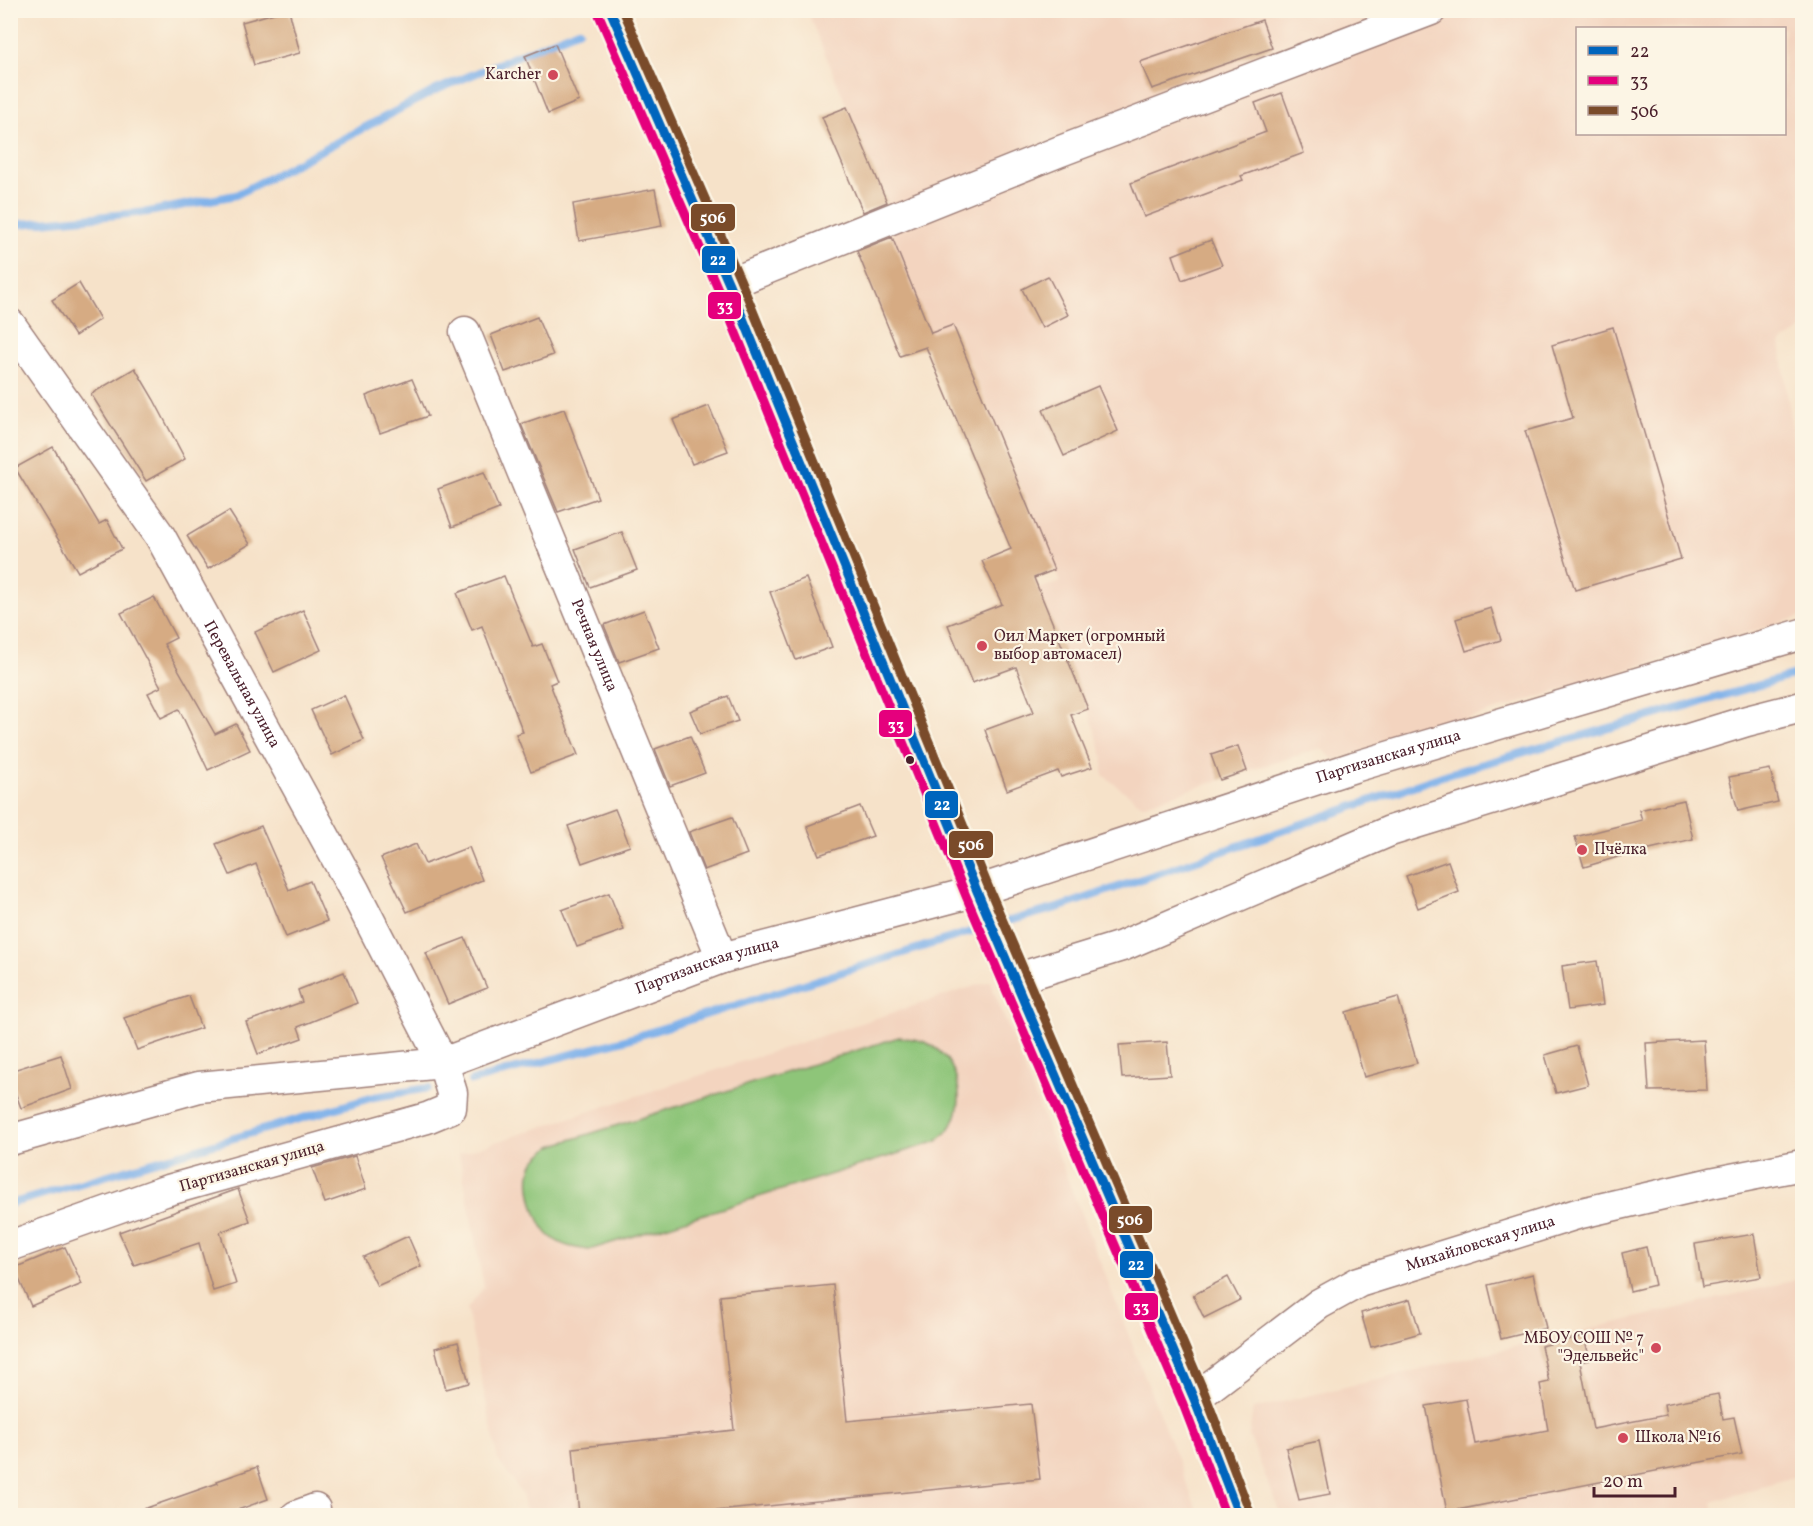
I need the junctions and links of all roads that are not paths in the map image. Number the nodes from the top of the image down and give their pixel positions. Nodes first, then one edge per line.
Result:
1 (610, 10) edge
2 (1431, 10) edge
3 (729, 284) junction
4 (10, 324) edge
5 (465, 332) dead end
6 (1803, 634) edge
7 (1803, 707) edge
8 (980, 899) junction
9 (722, 958) junction
10 (1012, 970) junction
11 (443, 1063) junction
12 (10, 1140) edge
13 (1803, 1165) edge
14 (10, 1246) edge
15 (1194, 1399) junction
16 (1239, 1515) edge

1 - 3 highway
2 - 3 street
3 - 8 highway
4 - 11 street, Перевальная улица
5 - 9 street, Речная улица
6 - 8 street, Партизанская улица
7 - 10 street
8 - 9 street, Партизанская улица
8 - 10 highway
9 - 11 street, Партизанская улица
10 - 15 highway
11 - 12 street, Партизанская улица
11 - 14 street, Партизанская улица
13 - 15 street, Михайловская улица
15 - 16 highway

